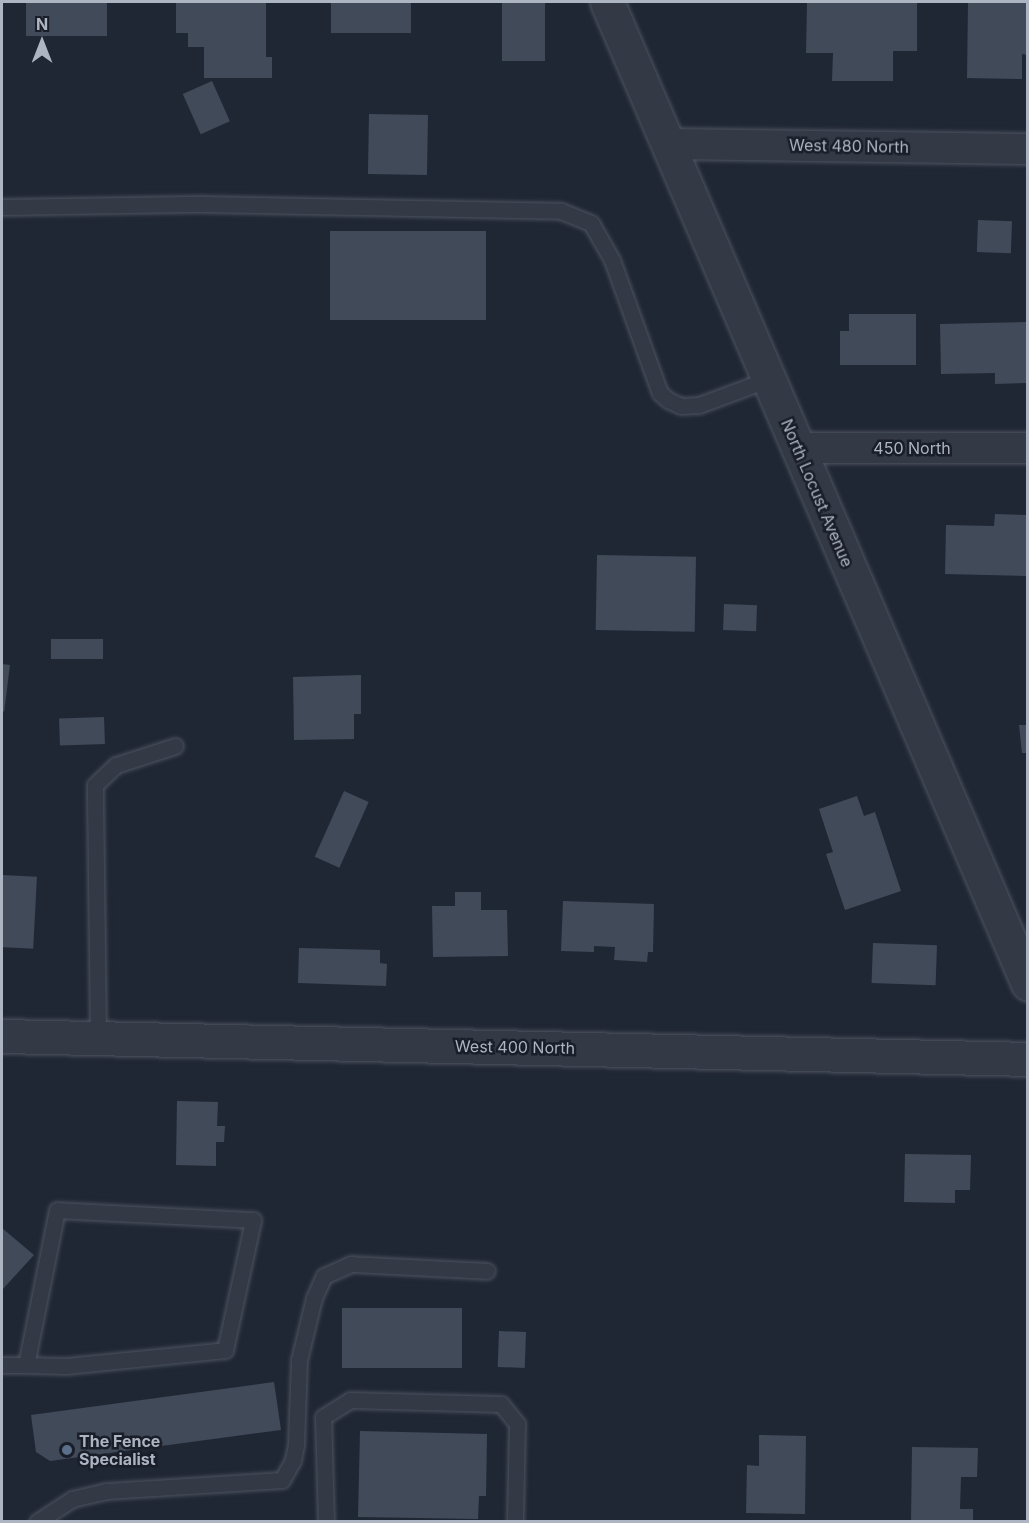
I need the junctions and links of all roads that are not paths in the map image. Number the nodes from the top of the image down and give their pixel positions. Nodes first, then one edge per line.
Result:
1 (607, 2) edge
2 (671, 144) junction
3 (1028, 149) edge
4 (2, 207) edge
5 (769, 379) junction
6 (798, 448) junction
7 (1028, 448) edge
8 (175, 746) dead end
9 (1028, 984) edge
10 (2, 1036) edge
11 (98, 1037) junction
12 (1028, 1059) edge
13 (487, 1271) dead end
14 (2, 1365) edge
15 (26, 1365) junction
16 (37, 1521) edge
17 (326, 1521) edge
18 (515, 1521) edge

1 - 2 street, North Locust Avenue
2 - 3 street, West 480 North
2 - 5 street, North Locust Avenue
4 - 5 lane
5 - 6 street, North Locust Avenue
6 - 7 street, 450 North
6 - 9 street, North Locust Avenue
8 - 11 lane
10 - 11 street, West 400 North
11 - 12 street, West 400 North
13 - 16 lane
14 - 15 lane
15 - 15 lane
17 - 18 lane

